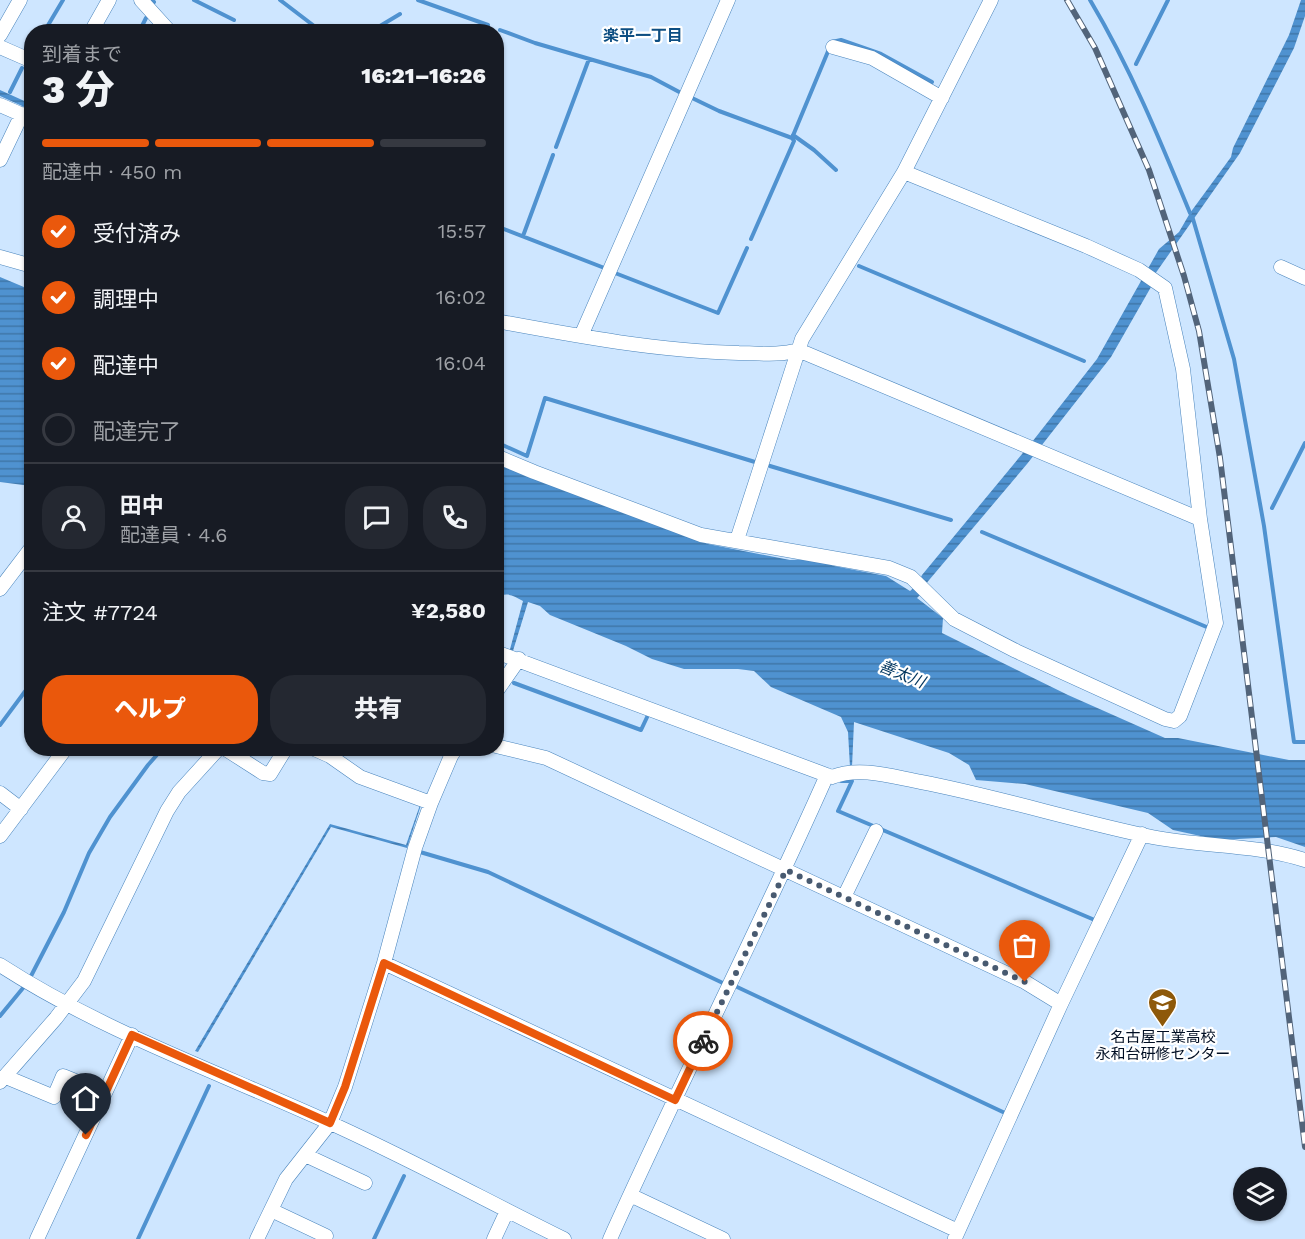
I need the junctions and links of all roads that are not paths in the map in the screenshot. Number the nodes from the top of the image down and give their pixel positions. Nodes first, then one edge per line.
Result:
1 (20, 0) edge
2 (109, 0) edge
3 (141, 0) edge
4 (728, 0) edge
5 (991, 0) edge
6 (96, 24) edge
7 (163, 24) edge
8 (0, 34) edge
9 (0, 47) edge
10 (833, 48) dead end
11 (24, 58) edge
12 (942, 98) junction
13 (0, 105) edge
14 (24, 116) edge
15 (24, 122) edge
16 (0, 160) edge
17 (904, 172) junction
18 (0, 257) edge
19 (24, 264) edge
20 (1281, 267) dead end
21 (1305, 278) edge
22 (504, 322) edge
23 (581, 336) junction
24 (798, 350) junction
25 (504, 459) edge
26 (1200, 519) junction
27 (737, 540) junction
28 (24, 558) edge
29 (0, 589) edge
30 (504, 654) edge
31 (519, 659) junction
32 (504, 681) edge
33 (504, 748) edge
34 (60, 756) edge
35 (212, 756) edge
36 (236, 756) edge
37 (281, 756) edge
38 (336, 756) edge
39 (451, 756) edge
40 (827, 775) junction
41 (0, 793) edge
42 (431, 803) junction
43 (21, 808) junction
44 (876, 831) dead end
45 (1142, 834) junction
46 (0, 836) edge
47 (1305, 860) edge
48 (786, 870) junction
49 (844, 897) junction
50 (384, 963) junction
51 (0, 965) edge
52 (66, 1003) junction
53 (1061, 1004) junction
54 (132, 1035) junction
55 (3, 1079) edge
56 (105, 1093) junction
57 (675, 1100) junction
58 (330, 1123) junction
59 (305, 1155) junction
60 (364, 1183) dead end
61 (630, 1195) junction
62 (271, 1210) junction
63 (507, 1211) junction
64 (956, 1235) edge
65 (326, 1236) dead end
66 (37, 1239) edge
67 (257, 1239) edge
68 (494, 1239) edge
69 (564, 1239) edge
70 (610, 1239) edge
71 (723, 1239) edge

1 - 8 street
2 - 6 street
3 - 7 street
4 - 23 street
5 - 12 street
9 - 11 street
10 - 12 street
12 - 17 street
13 - 14 street
15 - 16 street
17 - 24 street
17 - 26 street
18 - 19 street
20 - 21 street
22 - 23 street
23 - 24 street
24 - 26 street
24 - 27 street
25 - 27 street
26 - 27 street
28 - 29 street
30 - 31 street
31 - 32 street
31 - 40 street
33 - 48 street
34 - 43 street
35 - 52 street
36 - 37 street
38 - 42 street
39 - 42 street
40 - 45 street
40 - 48 street
41 - 43 street
42 - 50 street
43 - 46 street
44 - 49 street
45 - 47 street
45 - 53 street
48 - 49 street
48 - 57 street
49 - 53 street
50 - 57 street
50 - 58 street
51 - 52 street
52 - 54 street
52 - 55 street
53 - 64 street
54 - 56 street
54 - 58 street
55 - 56 street
56 - 66 street
57 - 61 street
57 - 64 street
58 - 59 street
58 - 63 street
59 - 60 street
59 - 62 street
61 - 70 street
61 - 71 street
62 - 65 street
62 - 67 street
63 - 68 street
63 - 69 street

